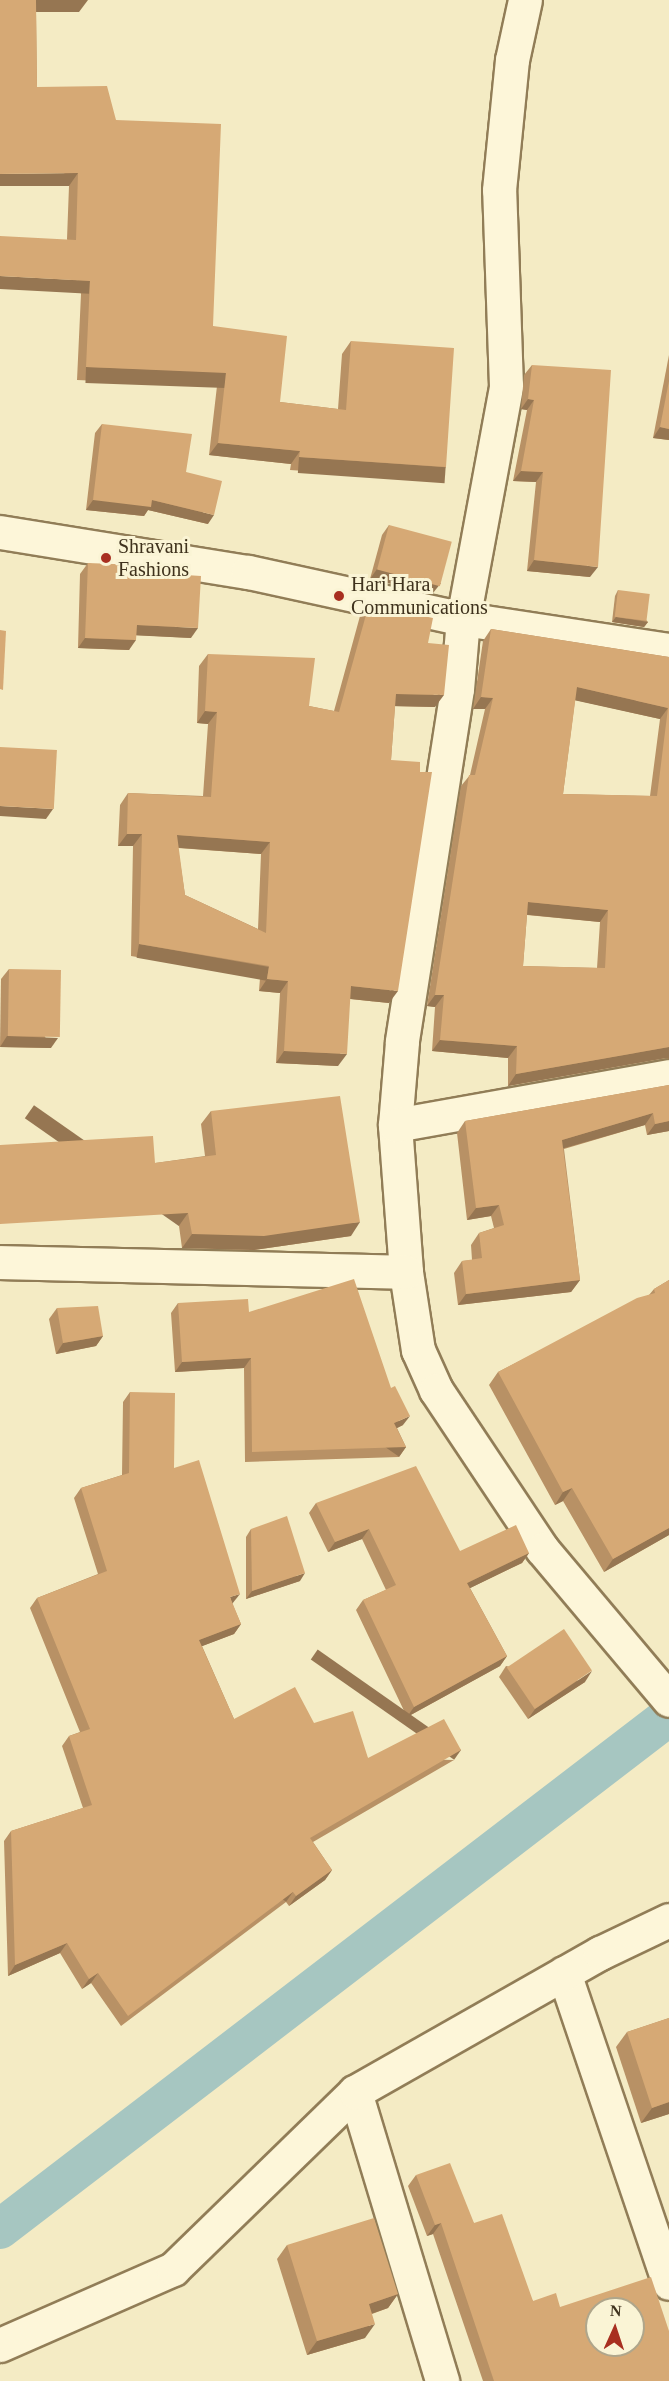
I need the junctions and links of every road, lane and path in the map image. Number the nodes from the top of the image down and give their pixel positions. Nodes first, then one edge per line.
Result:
1 (525, 0) edge
2 (0, 532) edge
3 (463, 619) junction
4 (669, 650) edge
5 (669, 1076) edge
6 (395, 1125) junction
7 (0, 1262) edge
8 (406, 1272) junction
9 (669, 1700) edge
10 (669, 1920) edge
11 (564, 1973) junction
12 (355, 2092) junction
13 (669, 2283) edge
14 (0, 2345) edge
15 (442, 2381) edge

1 - 3 street
2 - 3 street
3 - 4 street
3 - 6 street
5 - 6 street
6 - 8 street
7 - 8 street
8 - 9 street
10 - 11 street
11 - 12 street
11 - 13 street
12 - 14 street
12 - 15 street

